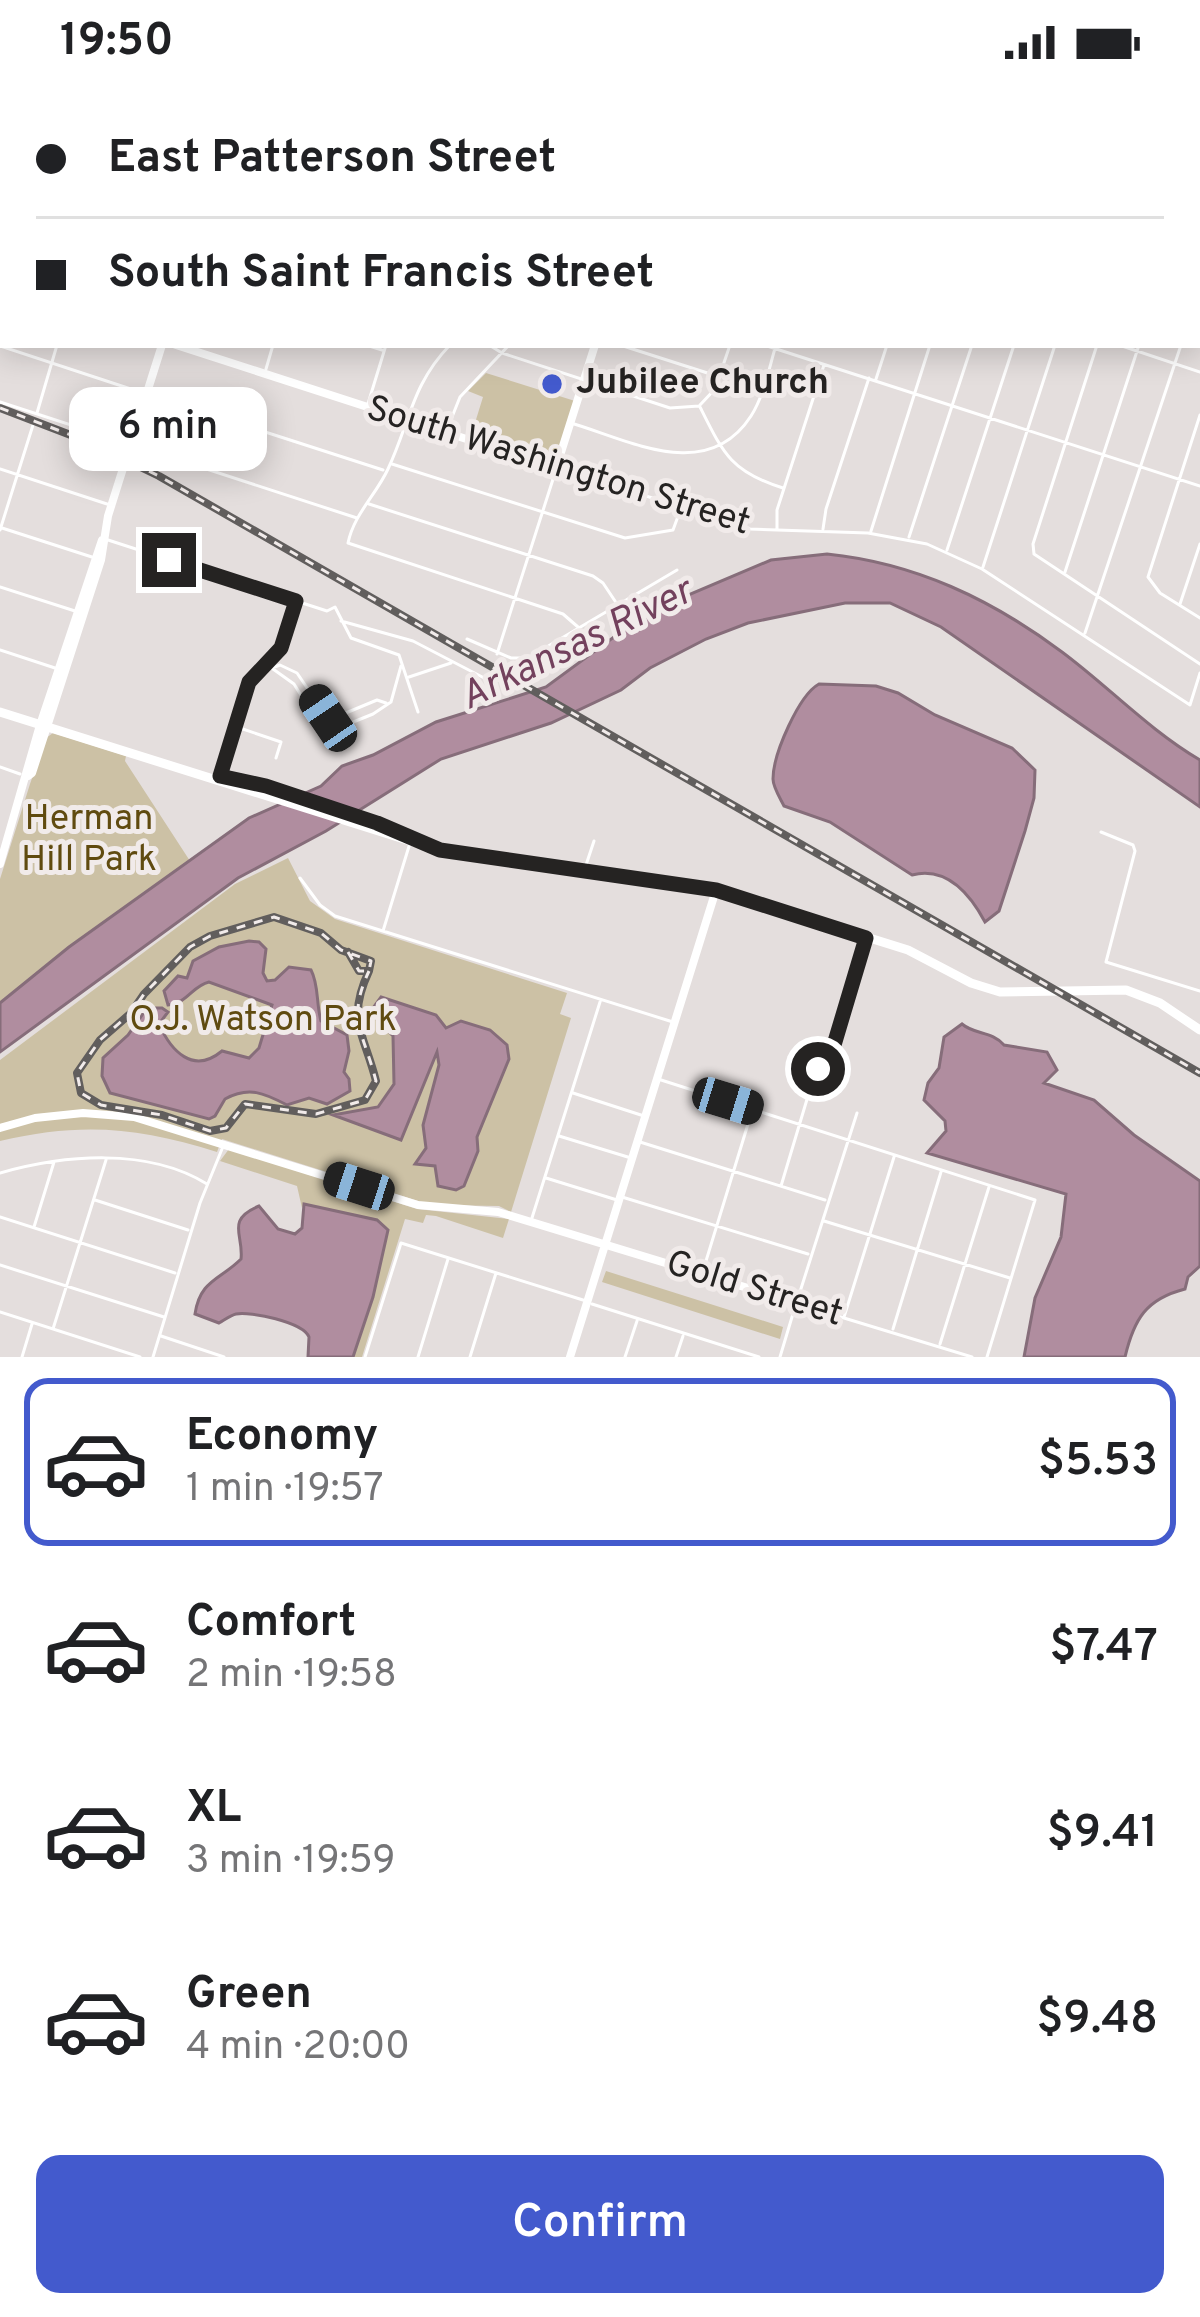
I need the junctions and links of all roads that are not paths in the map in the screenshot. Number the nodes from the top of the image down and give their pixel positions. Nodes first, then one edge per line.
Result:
1 (6, 348) edge
2 (56, 348) edge
3 (161, 348) edge
4 (185, 348) edge
5 (272, 348) edge
6 (386, 348) edge
7 (448, 348) edge
8 (494, 348) edge
9 (506, 348) edge
10 (594, 348) edge
11 (629, 348) edge
12 (729, 348) edge
13 (776, 348) edge
14 (779, 348) edge
15 (886, 348) edge
16 (929, 348) edge
17 (971, 348) edge
18 (1013, 348) edge
19 (1054, 348) edge
20 (1096, 348) edge
21 (1138, 348) edge
22 (1180, 348) edge
23 (502, 353) junction
24 (52, 363) junction
25 (824, 364) junction
26 (1175, 364) junction
27 (1200, 372) edge
28 (264, 376) junction
29 (719, 377) junction
30 (868, 378) junction
31 (584, 380) junction
32 (875, 381) junction
33 (914, 393) junction
34 (152, 395) junction
35 (0, 402) edge
36 (699, 406) junction
37 (952, 406) junction
38 (367, 409) junction
39 (36, 414) junction
40 (1200, 415) edge
41 (990, 418) junction
42 (406, 421) junction
43 (571, 423) junction
44 (33, 425) dead end
45 (1027, 430) junction
46 (446, 434) junction
47 (1066, 442) junction
48 (130, 445) junction
49 (719, 445) junction
50 (1103, 455) junction
51 (390, 464) junction
52 (1141, 467) junction
53 (556, 469) junction
54 (0, 470) edge
55 (387, 471) junction
56 (17, 475) junction
57 (1179, 479) junction
58 (1200, 486) edge
59 (784, 488) junction
60 (367, 503) junction
61 (111, 506) junction
62 (681, 507) junction
63 (542, 512) junction
64 (357, 518) junction
65 (0, 528) edge
66 (776, 530) junction
67 (823, 530) junction
68 (870, 533) junction
69 (103, 539) junction
70 (908, 539) junction
71 (1200, 544) edge
72 (946, 552) junction
73 (529, 555) junction
74 (97, 559) junction
75 (982, 569) junction
76 (677, 570) dead end
77 (1064, 574) junction
78 (0, 587) edge
79 (515, 598) junction
80 (1099, 598) junction
81 (296, 601) junction
82 (617, 604) junction
83 (1180, 605) junction
84 (77, 612) junction
85 (1200, 618) edge
86 (339, 621) junction
87 (578, 628) junction
88 (1084, 635) junction
89 (467, 639) dead end
90 (0, 650) edge
91 (497, 654) junction
92 (401, 662) junction
93 (455, 662) junction
94 (1200, 664) edge
95 (269, 666) junction
96 (58, 669) junction
97 (1200, 673) edge
98 (407, 678) junction
99 (488, 680) dead end
100 (388, 704) junction
101 (0, 709) edge
102 (418, 712) dead end
103 (45, 724) junction
104 (235, 727) junction
105 (276, 758) dead end
106 (0, 767) edge
107 (28, 776) junction
108 (218, 779) junction
109 (5, 828) edge
110 (1101, 832) dead end
111 (410, 839) junction
112 (594, 841) dead end
113 (0, 864) edge
114 (585, 870) junction
115 (300, 878) dead end
116 (716, 890) junction
117 (382, 933) junction
118 (866, 938) junction
119 (1200, 991) edge
120 (600, 1000) junction
121 (675, 1023) junction
122 (1200, 1030) edge
123 (658, 1079) junction
124 (571, 1093) junction
125 (752, 1109) junction
126 (857, 1113) dead end
127 (646, 1117) junction
128 (800, 1123) junction
129 (0, 1128) edge
130 (558, 1135) junction
131 (849, 1139) junction
132 (638, 1141) junction
133 (224, 1143) junction
134 (894, 1155) junction
135 (106, 1158) junction
136 (633, 1158) junction
137 (55, 1160) junction
138 (942, 1170) junction
139 (734, 1171) junction
140 (0, 1173) edge
141 (544, 1178) junction
142 (207, 1184) junction
143 (989, 1185) junction
144 (781, 1186) junction
145 (93, 1199) junction
146 (620, 1199) junction
147 (829, 1201) junction
148 (0, 1216) edge
149 (823, 1220) junction
150 (531, 1221) junction
151 (717, 1226) junction
152 (34, 1227) junction
153 (192, 1232) junction
154 (870, 1235) junction
155 (80, 1242) junction
156 (606, 1244) junction
157 (917, 1250) junction
158 (812, 1255) junction
159 (449, 1257) junction
160 (965, 1264) junction
161 (0, 1265) edge
162 (497, 1271) junction
163 (179, 1274) junction
164 (702, 1274) junction
165 (1012, 1279) junction
166 (66, 1286) junction
167 (588, 1302) junction
168 (797, 1303) junction
169 (0, 1312) edge
170 (165, 1317) junction
171 (844, 1317) junction
172 (637, 1319) junction
173 (32, 1323) junction
174 (53, 1329) junction
175 (892, 1332) junction
176 (684, 1334) junction
177 (159, 1336) junction
178 (939, 1347) junction
179 (730, 1348) junction
180 (22, 1357) edge
181 (140, 1357) edge
182 (153, 1357) edge
183 (224, 1357) edge
184 (365, 1357) edge
185 (418, 1357) edge
186 (470, 1357) edge
187 (571, 1357) edge
188 (625, 1357) edge
189 (676, 1357) edge
190 (728, 1357) edge
191 (759, 1357) edge
192 (780, 1357) edge
193 (972, 1357) edge
194 (987, 1357) edge

1 - 24 street
2 - 24 street
3 - 34 main road
4 - 28 main road, South Washington Street
5 - 28 street
6 - 38 street
7 - 42 street
8 - 23 street
9 - 23 street
10 - 31 main road
11 - 29 street
12 - 29 street
13 - 49 street
14 - 25 street
15 - 32 street
16 - 33 street
17 - 37 street
18 - 41 street
19 - 45 street
20 - 47 street
21 - 26 street
21 - 50 street
22 - 26 street
23 - 31 street
23 - 46 street
24 - 34 street
24 - 39 street
25 - 30 street
25 - 59 street
26 - 27 street
26 - 52 street
28 - 38 main road, South Washington Street
29 - 36 street
30 - 32 street
30 - 67 street
31 - 36 street
31 - 43 main road
32 - 33 street
33 - 37 street
33 - 68 street
34 - 48 main road
34 - 55 street
35 - 39 street
36 - 49 street
37 - 41 street
37 - 70 street
38 - 42 main road, South Washington Street
39 - 48 street
40 - 57 street
41 - 45 street
41 - 72 street
42 - 46 main road, South Washington Street
42 - 51 street
43 - 49 street
43 - 53 main road
44 - 56 street
45 - 47 street
45 - 75 street
46 - 53 main road, South Washington Street
47 - 50 street
47 - 77 street
48 - 61 main road
48 - 64 street
49 - 59 street
50 - 52 street
50 - 77 street
51 - 55 street
51 - 63 street
52 - 57 street
52 - 80 street
53 - 62 street, South Washington Street
53 - 63 street
54 - 56 street
55 - 60 street
56 - 61 street
56 - 65 street
57 - 58 street
57 - 83 street
59 - 66 street
60 - 64 street
60 - 73 street
61 - 69 main road
62 - 63 street
62 - 66 street, South Washington Street
63 - 73 street
64 - 79 street
65 - 74 street
66 - 67 street, South Washington Street
67 - 68 street, South Washington Street
68 - 70 street, South Washington Street
69 - 74 main road
69 - 81 street
70 - 72 street, South Washington Street
71 - 83 street
72 - 75 street, South Washington Street
73 - 79 street
73 - 82 street
74 - 84 main road
74 - 103 main road
75 - 88 street, South Washington Street
76 - 82 street
77 - 80 street
78 - 84 street
79 - 87 street
79 - 91 street
80 - 88 street
80 - 94 street
81 - 86 street
81 - 95 street
82 - 87 street
83 - 85 street
84 - 96 main road
86 - 92 street
86 - 93 street
87 - 91 street
88 - 97 street, South Washington Street
89 - 91 street
90 - 96 street
92 - 98 street
92 - 100 street
93 - 98 street
93 - 99 street
95 - 100 street
95 - 100 street
95 - 104 street
96 - 103 main road
98 - 102 street
101 - 103 main road
103 - 107 main road
103 - 108 main road
104 - 105 street
104 - 108 street
106 - 107 street
107 - 109 main road
108 - 111 main road
109 - 113 main road
110 - 119 street
111 - 114 main road
111 - 117 street
112 - 114 street
114 - 116 main road
115 - 117 street
116 - 118 main road
116 - 121 main road
117 - 120 street
118 - 122 main road
118 - 128 street
120 - 121 street
120 - 124 street
121 - 123 main road
123 - 125 street
123 - 127 main road
124 - 127 street
124 - 130 street
125 - 128 street
125 - 139 street
126 - 131 street
127 - 132 main road
128 - 131 street
128 - 144 street
129 - 133 main road, Gold Street
130 - 136 street
130 - 141 street
131 - 134 street
131 - 147 street
132 - 136 main road
132 - 139 street
133 - 142 street
133 - 150 main road, Gold Street
134 - 138 street
134 - 154 street
135 - 137 street
135 - 142 street
135 - 145 street
136 - 146 main road
137 - 140 street
137 - 152 street
138 - 143 street
138 - 157 street
139 - 144 street
139 - 151 street
141 - 146 street
141 - 150 street
142 - 153 street
143 - 160 street
143 - 165 street
144 - 147 street
145 - 153 street
145 - 155 street
146 - 151 street
146 - 156 main road
147 - 149 street
148 - 152 street
149 - 154 street
149 - 158 street
150 - 156 main road, Gold Street
151 - 158 street
151 - 164 street
152 - 155 street
153 - 163 street
154 - 157 street
154 - 171 street
155 - 163 street
155 - 166 street
156 - 164 main road, Gold Street
156 - 167 main road
157 - 160 street
157 - 175 street
158 - 168 street
159 - 162 street
159 - 184 street
159 - 185 street
160 - 165 street
160 - 178 street
161 - 166 street
162 - 167 street
162 - 186 street
163 - 170 street
164 - 168 main road, Gold Street
165 - 194 street
166 - 170 street
166 - 174 street
167 - 172 street
167 - 187 main road
168 - 171 street, Gold Street
168 - 192 street
169 - 173 street
170 - 177 street
171 - 175 street, Gold Street
172 - 176 street
172 - 188 street
173 - 174 street
173 - 180 street
174 - 181 street
175 - 178 street, Gold Street
176 - 179 street
176 - 189 street
177 - 182 street
177 - 183 street
178 - 193 street, Gold Street
179 - 190 street
179 - 191 street

